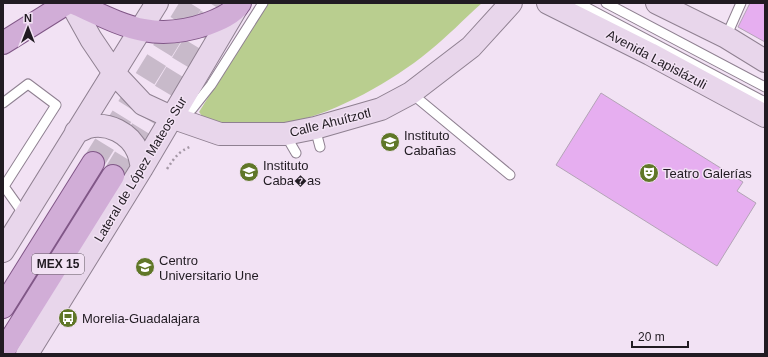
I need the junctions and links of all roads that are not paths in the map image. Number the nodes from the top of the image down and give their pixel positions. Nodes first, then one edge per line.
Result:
1 (67, 3) edge
2 (71, 3) edge
3 (74, 3) edge
4 (157, 3) edge
5 (263, 3) edge
6 (512, 3) edge
7 (548, 3) edge
8 (578, 3) edge
9 (606, 3) edge
10 (657, 3) edge
11 (741, 3) edge
12 (239, 5) edge
13 (140, 30) junction
14 (726, 37) junction
15 (3, 43) edge
16 (765, 61) edge
17 (114, 73) junction
18 (765, 87) edge
19 (411, 93) junction
20 (765, 102) edge
21 (3, 103) edge
22 (765, 116) edge
23 (171, 118) junction
24 (76, 132) junction
25 (285, 134) junction
26 (296, 153) dead end
27 (93, 163) tunnel mouth
28 (142, 168) junction
29 (510, 175) dead end
30 (113, 176) tunnel mouth
31 (3, 186) edge
32 (25, 216) junction
33 (3, 251) edge
34 (3, 307) edge
35 (3, 352) edge
36 (27, 354) edge

1 - 15 main road
2 - 17 main road, Calle Ahuítzotl
3 - 13 main road
4 - 13 main road
5 - 23 lane
6 - 19 main road, Calle Ahuítzotl
7 - 22 main road, Avenida Lapislázuli
8 - 20 lane
9 - 18 lane
10 - 14 main road
11 - 14 lane
12 - 13 main road
12 - 23 main road, Lateral de López Mateos Sur
13 - 17 main road
14 - 16 main road
17 - 23 main road, Calle Ahuítzotl
17 - 24 main road
19 - 25 main road, Calle Ahuítzotl
19 - 29 lane
21 - 31 lane
23 - 25 main road, Calle Ahuítzotl
23 - 28 main road, Lateral de López Mateos Sur
24 - 28 main road
24 - 32 main road
25 - 26 lane
27 - 34 main road, MEX 15
28 - 36 main road, Lateral de López Mateos Sur
30 - 35 main road, MEX 15
31 - 32 lane
32 - 33 main road

